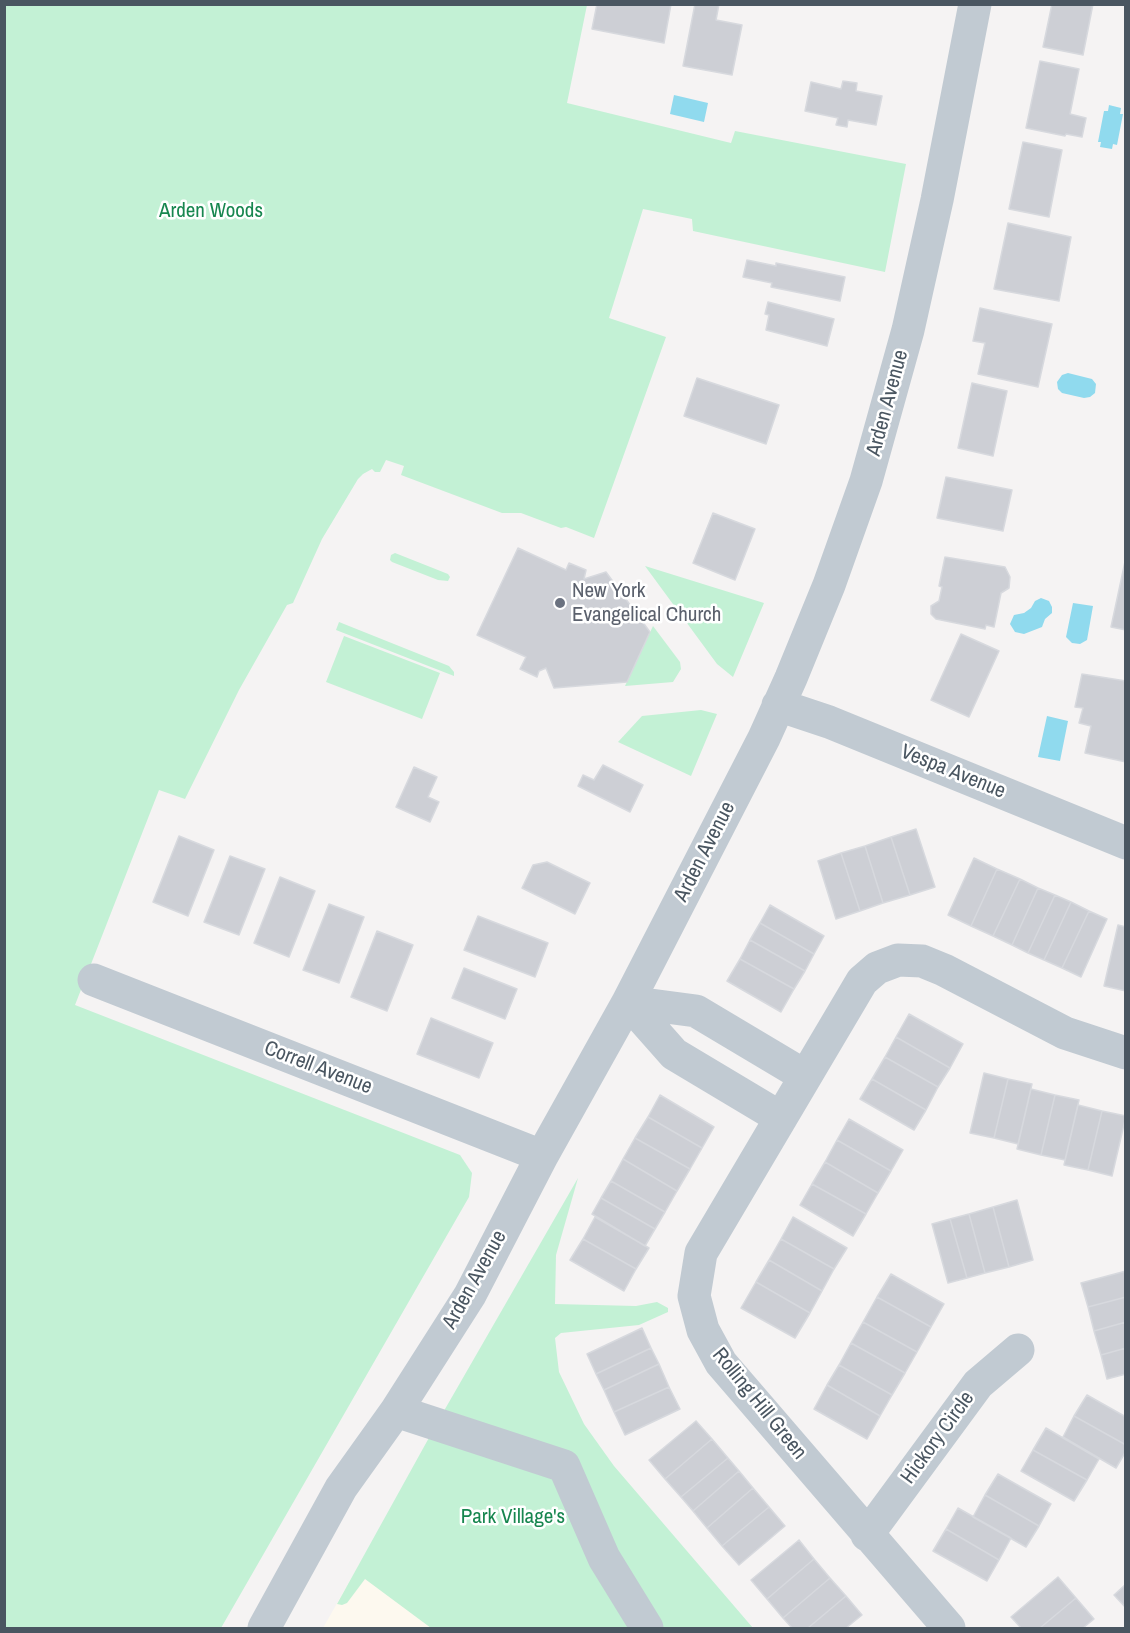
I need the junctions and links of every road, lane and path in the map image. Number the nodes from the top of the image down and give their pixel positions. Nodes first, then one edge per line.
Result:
1 (975, 4) edge
2 (778, 705) junction
3 (1125, 843) edge
4 (94, 980) dead end
5 (628, 1002) junction
6 (1125, 1053) edge
7 (805, 1076) junction
8 (781, 1118) junction
9 (543, 1156) junction
10 (1018, 1350) dead end
11 (396, 1411) junction
12 (867, 1534) junction
13 (264, 1629) edge
14 (647, 1629) edge
15 (949, 1629) edge

1 - 2 street, Arden Avenue
2 - 3 street, Vespa Avenue
2 - 5 street, Arden Avenue
4 - 9 street, Correll Avenue
5 - 7 street
5 - 8 street
5 - 9 street, Arden Avenue
6 - 7 street, Rolling Hill Green
7 - 8 street, Rolling Hill Green
8 - 12 street, Rolling Hill Green
9 - 11 street, Arden Avenue
10 - 12 street, Hickory Circle
11 - 13 street, Arden Avenue
11 - 14 street
12 - 15 street, Rolling Hill Green

